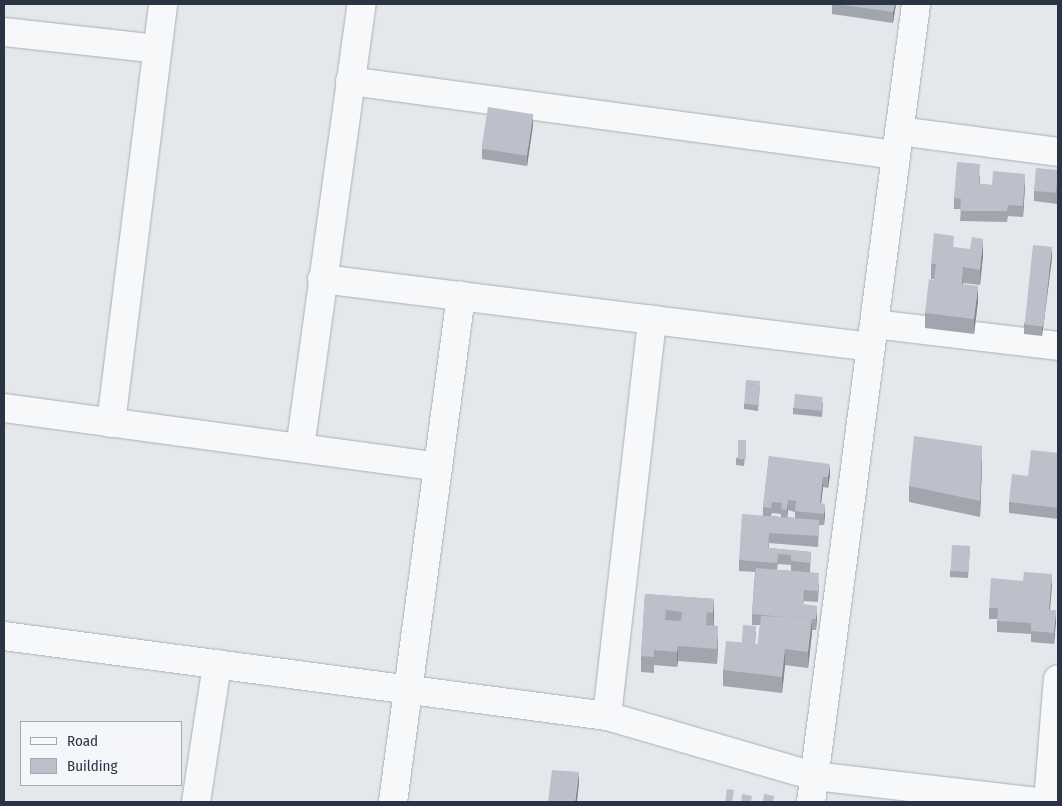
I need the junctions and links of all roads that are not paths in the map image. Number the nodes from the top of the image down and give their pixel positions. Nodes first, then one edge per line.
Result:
1 (163, 4) edge
2 (362, 4) edge
3 (916, 4) edge
4 (4, 32) edge
5 (157, 49) junction
6 (350, 82) junction
7 (898, 143) junction
8 (1058, 152) edge
9 (322, 279) junction
10 (461, 296) junction
11 (652, 320) junction
12 (872, 335) junction
13 (1058, 346) edge
14 (4, 408) edge
15 (111, 423) junction
16 (300, 448) junction
17 (438, 467) junction
18 (4, 636) edge
19 (217, 664) junction
20 (1058, 679) edge
21 (408, 689) junction
22 (607, 716) junction
23 (812, 789) edge
24 (196, 802) edge
25 (393, 802) edge
26 (1039, 802) edge
27 (1048, 802) edge

1 - 5 street
2 - 6 street
3 - 7 street
4 - 5 street
5 - 15 street
6 - 7 street
6 - 9 street
7 - 8 street
7 - 12 street
9 - 10 street
9 - 16 street
10 - 11 street
10 - 17 street
11 - 12 street
11 - 22 street
12 - 13 street
12 - 23 street
14 - 15 street
15 - 16 street
16 - 17 street
17 - 21 street
18 - 19 street
19 - 21 street
19 - 24 street
20 - 27 street
21 - 22 street
21 - 25 street
22 - 23 street
23 - 26 street

